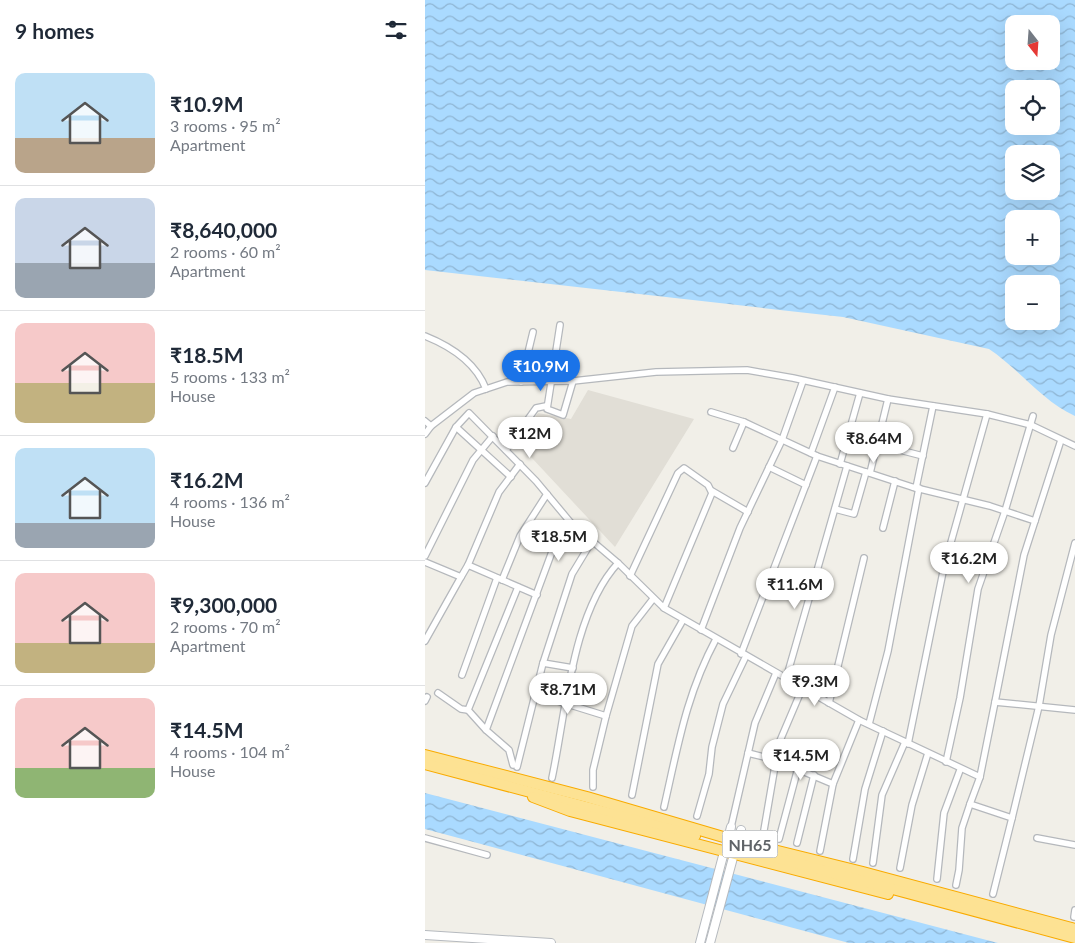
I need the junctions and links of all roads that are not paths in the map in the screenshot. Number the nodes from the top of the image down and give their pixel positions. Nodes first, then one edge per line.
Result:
1 (560, 325) dead end
2 (533, 332) dead end
3 (425, 336) edge
4 (573, 380) junction
5 (550, 381) junction
6 (803, 381) junction
7 (521, 382) junction
8 (835, 388) junction
9 (486, 389) junction
10 (860, 393) junction
11 (888, 399) junction
12 (547, 406) junction
13 (933, 406) junction
14 (711, 412) dead end
15 (987, 414) junction
16 (1033, 416) dead end
17 (425, 421) edge
18 (743, 422) junction
19 (1031, 425) junction
20 (431, 426) junction
21 (456, 427) junction
22 (425, 434) edge
23 (493, 436) junction
24 (781, 440) junction
25 (1061, 440) junction
26 (1075, 446) edge
27 (733, 448) dead end
28 (892, 448) dead end
29 (481, 450) junction
30 (506, 450) junction
31 (814, 454) junction
32 (923, 456) junction
33 (520, 464) junction
34 (840, 464) junction
35 (847, 466) junction
36 (769, 467) junction
37 (868, 473) junction
38 (511, 477) junction
39 (895, 481) junction
40 (425, 483) edge
41 (805, 485) junction
42 (917, 488) junction
43 (712, 491) junction
44 (547, 494) junction
45 (962, 499) junction
46 (835, 509) junction
47 (1005, 511) junction
48 (748, 512) junction
49 (1035, 521) junction
50 (571, 523) junction
51 (883, 528) dead end
52 (592, 541) junction
53 (1075, 543) edge
54 (1074, 554) edge
55 (425, 556) edge
56 (864, 558) dead end
57 (425, 562) edge
58 (618, 563) junction
59 (469, 565) junction
60 (630, 576) junction
61 (461, 577) junction
62 (499, 579) junction
63 (518, 587) junction
64 (537, 594) junction
65 (653, 599) junction
66 (664, 608) junction
67 (683, 620) junction
68 (701, 630) junction
69 (716, 639) junction
70 (425, 642) edge
71 (743, 655) junction
72 (543, 663) junction
73 (573, 668) junction
74 (776, 673) junction
75 (462, 676) dead end
76 (787, 679) junction
77 (803, 689) junction
78 (438, 693) dead end
79 (535, 694) junction
80 (995, 702) junction
81 (829, 703) junction
82 (566, 704) junction
83 (1039, 706) junction
84 (468, 710) junction
85 (1075, 710) edge
86 (606, 716) junction
87 (859, 720) junction
88 (869, 724) junction
89 (486, 730) junction
90 (883, 731) junction
91 (906, 742) junction
92 (748, 753) junction
93 (928, 753) junction
94 (425, 754) edge
95 (776, 760) junction
96 (946, 762) junction
97 (425, 764) edge
98 (798, 768) junction
99 (960, 770) junction
100 (813, 775) junction
101 (980, 777) junction
102 (552, 778) dead end
103 (833, 784) junction
104 (508, 785) junction
105 (593, 787) dead end
106 (632, 795) dead end
107 (970, 804) junction
108 (664, 807) dead end
109 (697, 816) dead end
110 (1012, 818) junction
111 (730, 829) dead end
112 (763, 836) dead end
113 (425, 838) edge
114 (1037, 838) dead end
115 (779, 839) dead end
116 (797, 844) dead end
117 (1075, 845) edge
118 (819, 851) dead end
119 (487, 855) dead end
120 (728, 857) junction
121 (853, 859) dead end
122 (873, 863) dead end
123 (900, 868) dead end
124 (937, 878) dead end
125 (956, 885) dead end
126 (993, 894) dead end
127 (911, 895) junction
128 (1075, 929) edge
129 (425, 935) edge
130 (1075, 938) edge
131 (491, 940) edge
132 (551, 943) edge
133 (700, 943) edge
134 (710, 943) edge

1 - 5 street
2 - 7 street
3 - 9 street
4 - 5 street
4 - 6 street
4 - 12 street
5 - 7 street
5 - 12 street
6 - 8 street
6 - 24 street
7 - 9 street
8 - 10 street
8 - 31 street
9 - 20 street
10 - 11 street
10 - 34 street
11 - 13 street
11 - 37 street
12 - 30 street
13 - 15 street
13 - 32 street
14 - 18 street
15 - 19 street
15 - 45 street
16 - 19 street
17 - 20 street
18 - 24 street
18 - 27 street
19 - 25 street
19 - 47 street
20 - 22 street
21 - 23 street
21 - 29 street
21 - 40 street
23 - 29 street
23 - 30 street
24 - 31 street
24 - 36 street
25 - 26 street
25 - 49 street
28 - 32 street
29 - 38 street
29 - 55 street
30 - 33 street
31 - 34 street
31 - 41 street
32 - 42 street
33 - 38 street
33 - 44 street
34 - 35 street
35 - 37 street
35 - 46 street
36 - 41 street
36 - 48 street
37 - 39 street
37 - 46 street
38 - 59 street
39 - 42 street
39 - 51 street
41 - 71 street
42 - 45 street
42 - 88 street
43 - 48 street
43 - 60 street
43 - 66 street
44 - 50 street
44 - 62 street
45 - 47 street
45 - 91 street
46 - 76 street
47 - 49 street
47 - 96 street
48 - 68 street
49 - 80 street
50 - 52 street
50 - 64 street
52 - 58 street
52 - 72 street
53 - 54 street
54 - 83 street
56 - 81 street
57 - 61 street
58 - 60 street
58 - 73 street
59 - 61 street
59 - 62 street
60 - 65 street
61 - 70 street
62 - 63 street
62 - 75 street
63 - 64 street
63 - 84 street
64 - 89 street
65 - 66 street
65 - 86 street
66 - 67 street
67 - 68 street
67 - 106 street
68 - 69 street
69 - 71 street
69 - 108 street
71 - 74 street
71 - 109 street
72 - 73 street
72 - 79 street
73 - 82 street
74 - 76 street
74 - 92 street
76 - 77 street
77 - 81 street
77 - 95 street
78 - 84 street
79 - 82 street
79 - 89 street
80 - 83 street
80 - 101 street
81 - 87 street
82 - 86 street
82 - 102 street
83 - 85 street
83 - 110 street
84 - 89 street
86 - 105 street
87 - 88 street
87 - 103 street
88 - 90 street
90 - 91 street
90 - 121 street
91 - 93 street
91 - 122 street
92 - 95 street
92 - 111 street
93 - 96 street
93 - 123 street
94 - 128 highway, NH65
95 - 98 street
95 - 112 street
96 - 99 street
97 - 104 highway, NH65
98 - 100 street
98 - 115 street
99 - 101 street
99 - 124 street
100 - 103 street
100 - 116 street
101 - 107 street
103 - 118 street
104 - 120 highway
104 - 127 highway, NH65
107 - 110 street
107 - 125 street
110 - 126 street
113 - 119 street
114 - 117 street
120 - 127 highway
120 - 133 street
120 - 134 street
127 - 130 highway, NH65
129 - 131 street
131 - 132 street

